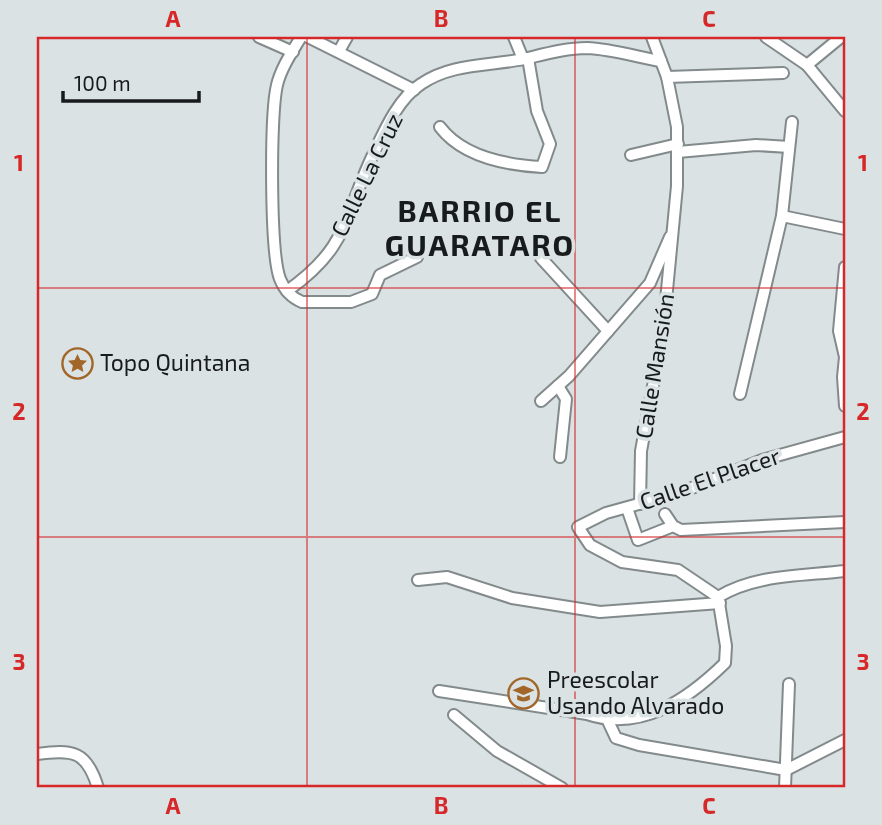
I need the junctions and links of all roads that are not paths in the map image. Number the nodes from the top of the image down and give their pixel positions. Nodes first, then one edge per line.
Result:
1 (259, 37) edge
2 (301, 37) edge
3 (308, 37) edge
4 (347, 37) edge
5 (514, 37) edge
6 (652, 37) edge
7 (766, 37) edge
8 (841, 37) edge
9 (339, 51) junction
10 (293, 52) junction
11 (526, 58) junction
12 (661, 61) junction
13 (807, 65) junction
14 (783, 73) dead end
15 (667, 77) junction
16 (414, 90) junction
17 (845, 111) edge
18 (792, 122) dead end
19 (440, 127) dead end
20 (789, 147) junction
21 (678, 148) junction
22 (631, 155) dead end
23 (782, 216) junction
24 (674, 228) junction
25 (845, 229) edge
26 (417, 257) dead end
27 (541, 258) dead end
28 (845, 267) edge
29 (287, 291) junction
30 (608, 331) junction
31 (845, 357) edge
32 (558, 386) junction
33 (740, 394) dead end
34 (541, 401) dead end
35 (845, 406) edge
36 (845, 437) edge
37 (559, 457) dead end
38 (639, 504) junction
39 (627, 508) junction
40 (665, 514) dead end
41 (845, 522) edge
42 (673, 526) junction
43 (845, 571) edge
44 (418, 580) dead end
45 (719, 600) junction
46 (789, 684) dead end
47 (439, 691) dead end
48 (454, 715) dead end
49 (608, 721) junction
50 (845, 740) edge
51 (37, 754) edge
52 (786, 769) junction
53 (98, 788) edge
54 (562, 788) edge
55 (785, 788) edge

1 - 10 street
2 - 10 street
3 - 9 street
4 - 9 street
5 - 11 street
6 - 12 street, Calle Mansión
7 - 13 street
8 - 13 street
9 - 16 street
10 - 29 street
11 - 12 street, Calle La Cruz
11 - 16 street, Calle La Cruz
11 - 19 street
12 - 15 street, Calle Mansión
13 - 17 street
14 - 15 street
15 - 21 street, Calle Mansión
16 - 29 street, Calle La Cruz
18 - 20 street
20 - 21 street
20 - 23 street
21 - 22 street
21 - 24 street, Calle Mansión
23 - 25 street
23 - 33 street
24 - 30 street
24 - 38 street, Calle Mansión
26 - 29 street
27 - 30 street
28 - 31 street
30 - 32 street
31 - 35 street
32 - 34 street
32 - 37 street
36 - 38 street, Calle El Placer
38 - 39 street, Calle El Placer
39 - 42 street
39 - 45 street, Calle El Placer
40 - 42 street
41 - 42 street
43 - 45 street
44 - 45 street
45 - 49 street
46 - 52 street
47 - 49 street
48 - 54 street
49 - 52 street
50 - 52 street
51 - 53 street
52 - 55 street

